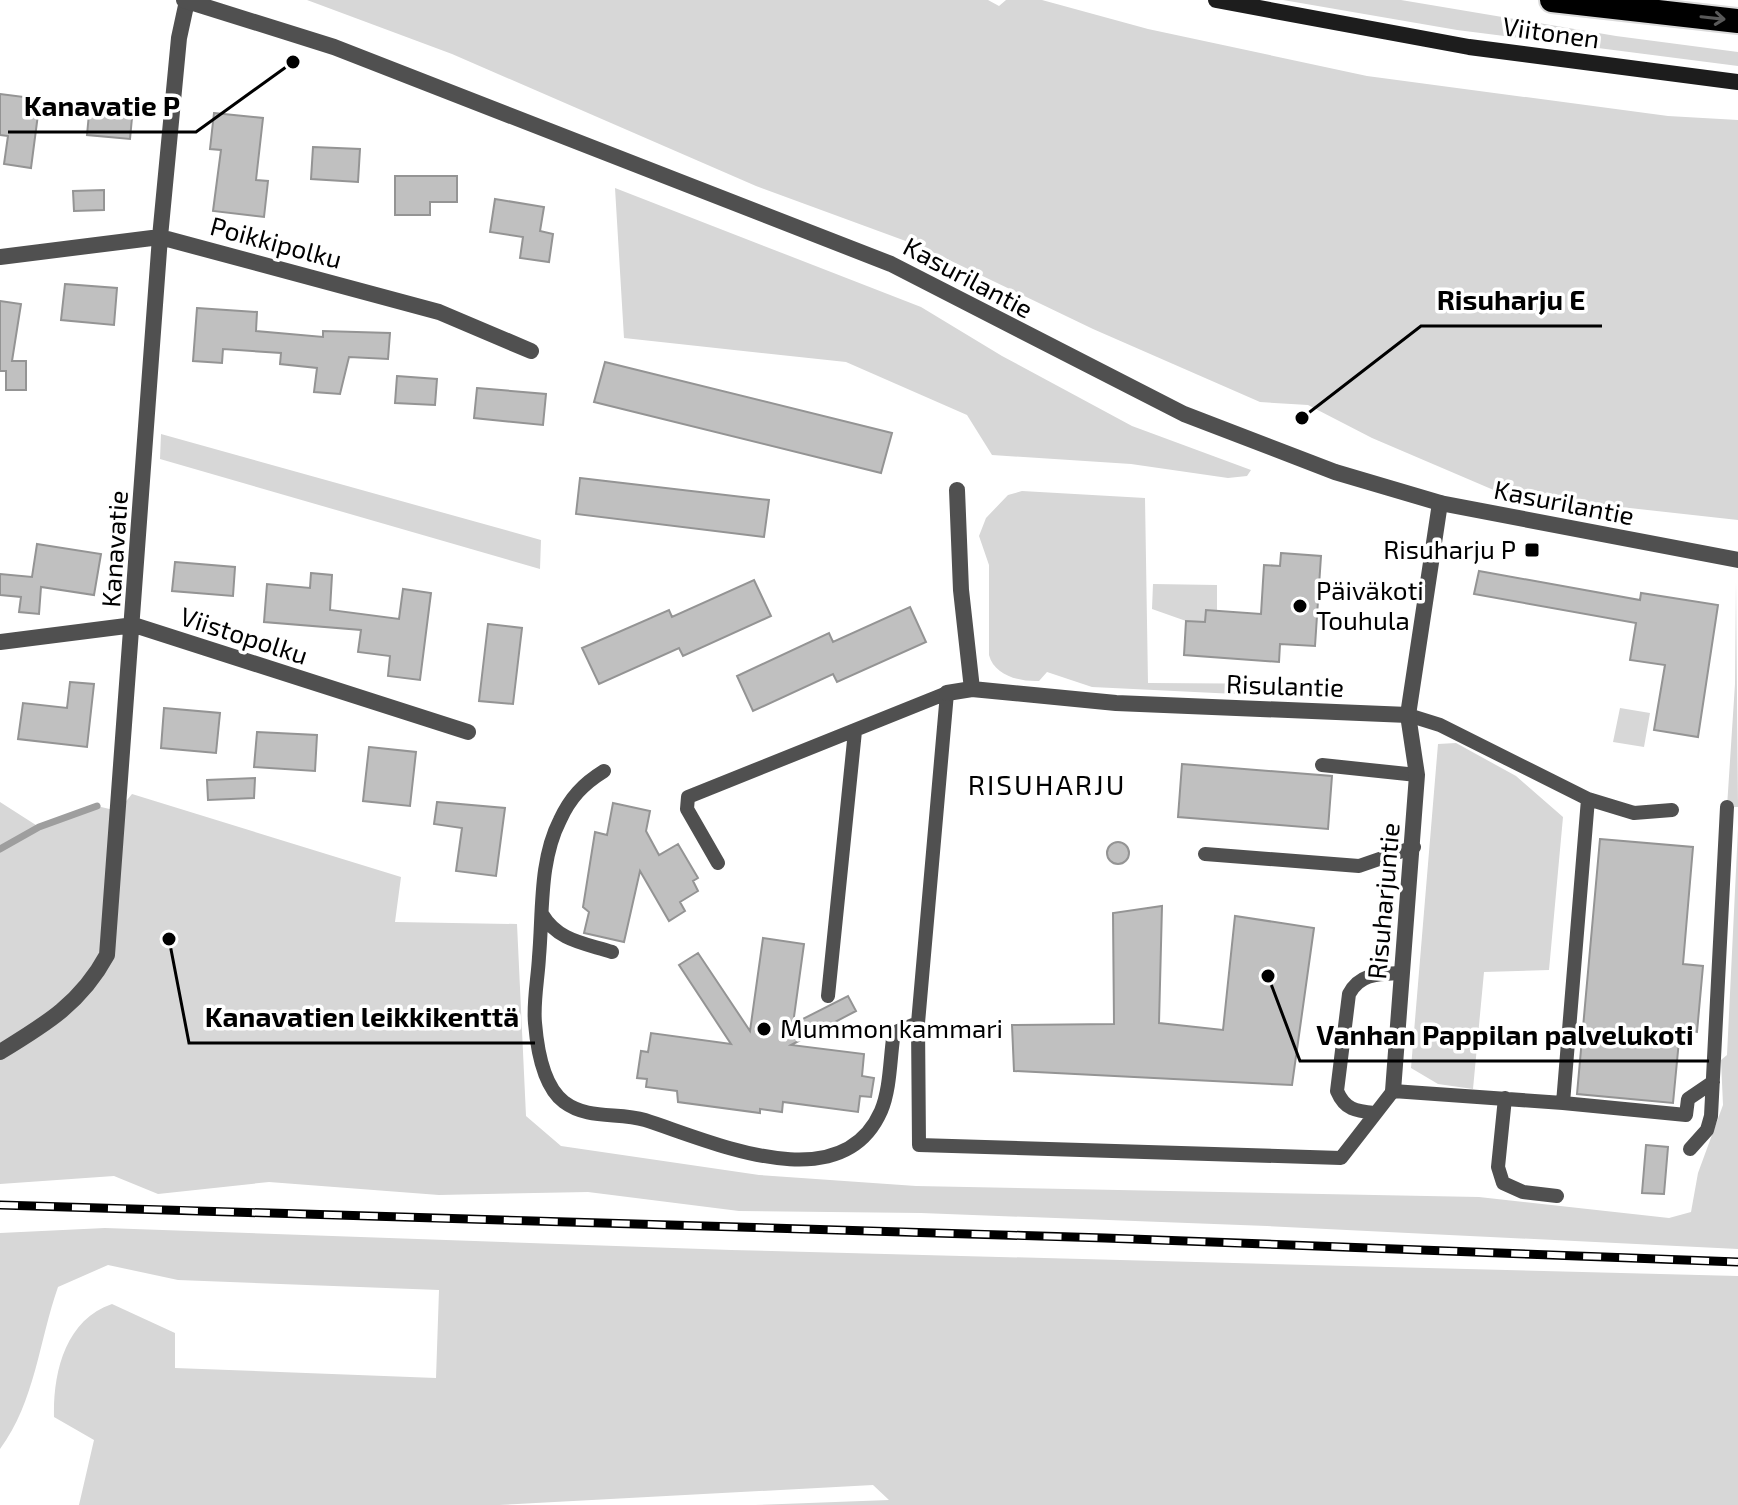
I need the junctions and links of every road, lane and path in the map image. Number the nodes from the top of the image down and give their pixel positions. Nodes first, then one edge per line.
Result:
1 (185, 0) edge
2 (1216, 0) edge
3 (1552, 0) edge
4 (1738, 21) edge
5 (1738, 82) edge
6 (160, 237) junction
7 (0, 257) edge
8 (531, 351) dead end
9 (957, 490) dead end
10 (1440, 503) junction
11 (1738, 560) edge
12 (134, 625) junction
13 (0, 642) edge
14 (972, 689) junction
15 (947, 693) junction
16 (1408, 715) junction
17 (855, 731) junction
18 (468, 732) dead end
19 (1322, 765) dead end
20 (604, 771) dead end
21 (1417, 775) junction
22 (1588, 799) junction
23 (1727, 807) dead end
24 (1672, 810) dead end
25 (1414, 847) junction
26 (1205, 854) dead end
27 (718, 863) dead end
28 (542, 914) junction
29 (612, 952) dead end
30 (1401, 973) junction
31 (828, 996) dead end
32 (918, 1023) junction
33 (0, 1052) edge
34 (1713, 1082) junction
35 (1393, 1091) junction
36 (1505, 1098) junction
37 (1563, 1103) junction
38 (1375, 1113) junction
39 (1690, 1149) dead end
40 (1557, 1196) dead end

1 - 6 street, Kanavatie
1 - 10 street, Kasurilantie
2 - 5 main road, Viitonen
3 -> 4 highway
6 - 7 street, Poikkipolku
6 - 8 street, Poikkipolku
6 - 12 street, Kanavatie
9 - 14 street
10 - 11 street, Kasurilantie
10 - 16 street
12 - 13 street, Viistopolku
12 - 18 street, Viistopolku
12 - 33 street, Kanavatie
14 - 15 street, Risulantie
14 - 16 street, Risulantie
15 - 17 lane
15 - 32 lane
16 - 21 street, Risuharjuntie
16 - 22 lane
17 - 27 lane
17 - 31 lane
19 - 21 lane
20 - 28 lane
21 - 25 street, Risuharjuntie
22 - 24 lane
22 - 37 lane
23 - 34 lane
25 - 26 lane
25 - 30 street, Risuharjuntie
28 - 29 lane
28 - 32 lane
30 - 35 street, Risuharjuntie
30 - 38 lane
32 - 38 lane
34 - 37 lane
34 - 39 lane
35 - 36 lane
35 - 38 lane
36 - 37 lane
36 - 40 lane

